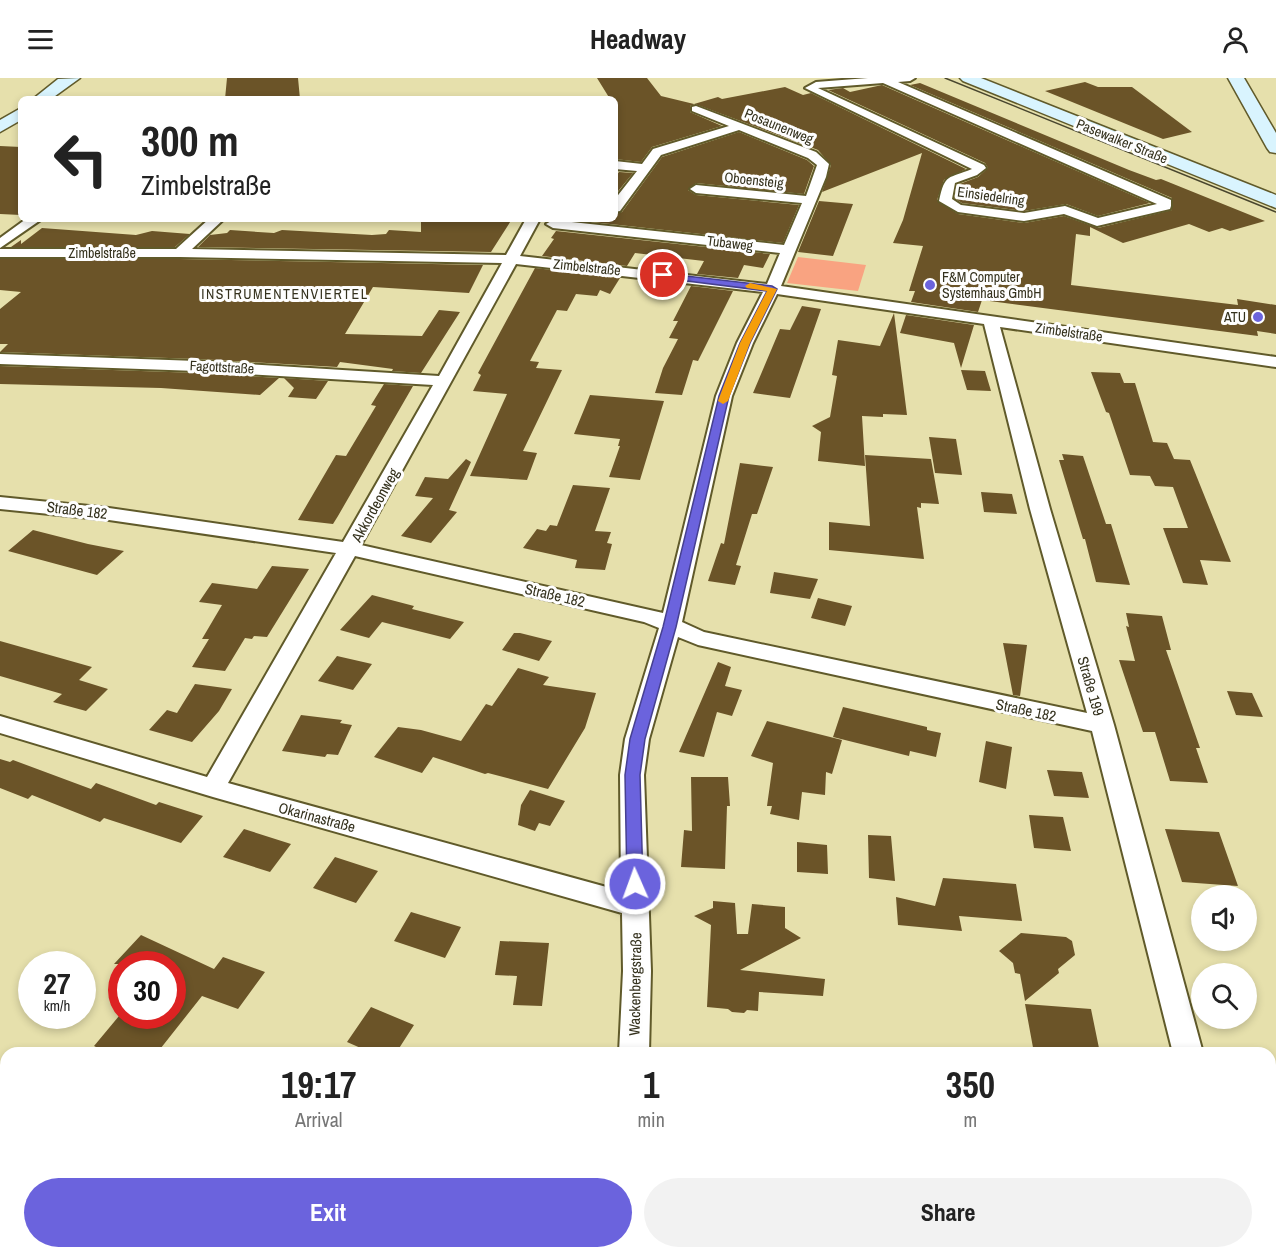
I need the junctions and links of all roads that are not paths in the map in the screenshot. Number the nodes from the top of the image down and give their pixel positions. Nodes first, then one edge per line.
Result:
1 (68, 78) edge
2 (910, 78) edge
3 (968, 78) edge
4 (1236, 78) edge
5 (885, 80) junction
6 (822, 95) junction
7 (45, 96) edge
8 (803, 98) dead end
9 (696, 109) dead end
10 (18, 115) edge
11 (740, 126) junction
12 (0, 127) edge
13 (1274, 140) edge
14 (618, 165) edge
15 (645, 168) junction
16 (696, 189) dead end
17 (1271, 193) edge
18 (810, 200) junction
19 (618, 204) edge
20 (31, 222) edge
21 (214, 222) edge
22 (531, 222) edge
23 (553, 224) dead end
24 (604, 224) edge
25 (0, 244) edge
26 (788, 250) junction
27 (0, 253) edge
28 (180, 253) junction
29 (512, 259) junction
30 (772, 289) junction
31 (991, 320) junction
32 (0, 359) edge
33 (1276, 362) edge
34 (444, 381) junction
35 (0, 503) edge
36 (350, 549) junction
37 (669, 627) junction
38 (0, 724) edge
39 (1102, 725) junction
40 (213, 788) junction
41 (636, 906) junction
42 (634, 1047) edge
43 (1186, 1047) edge

1 - 7 main road
2 - 5 street, Einsiedelring
3 - 17 main road, Pasewalker Straße
4 - 13 main road
5 - 6 street, Einsiedelring
5 - 6 street, Einsiedelring
6 - 8 street
9 - 11 street, Posaunenweg
10 - 12 main road
11 - 15 street
11 - 18 street, Posaunenweg
14 - 15 street
15 - 19 street
16 - 18 street, Oboensteig
18 - 26 street, Posaunenweg
20 - 25 street
21 - 28 street
22 - 29 street, Akkordeonweg
23 - 24 street, Tubaweg
24 - 26 street, Tubaweg
26 - 30 street, Posaunenweg
27 - 28 street, Zimbelstraße
28 - 29 street, Zimbelstraße
29 - 30 street, Zimbelstraße
29 - 34 street, Akkordeonweg
30 - 31 street, Zimbelstraße
30 - 37 street, Wackenbergstraße
31 - 33 street, Zimbelstraße
31 - 39 street, Straße 199
32 - 34 street, Fagottstraße
34 - 36 street, Akkordeonweg
35 - 36 street, Straße 182
36 - 37 street, Straße 182
36 - 40 street, Akkordeonweg
37 - 39 street, Straße 182
37 - 41 street, Wackenbergstraße
38 - 40 street, Okarinastraße
39 - 43 street, Straße 199
40 - 41 street, Okarinastraße
41 - 42 street, Wackenbergstraße

